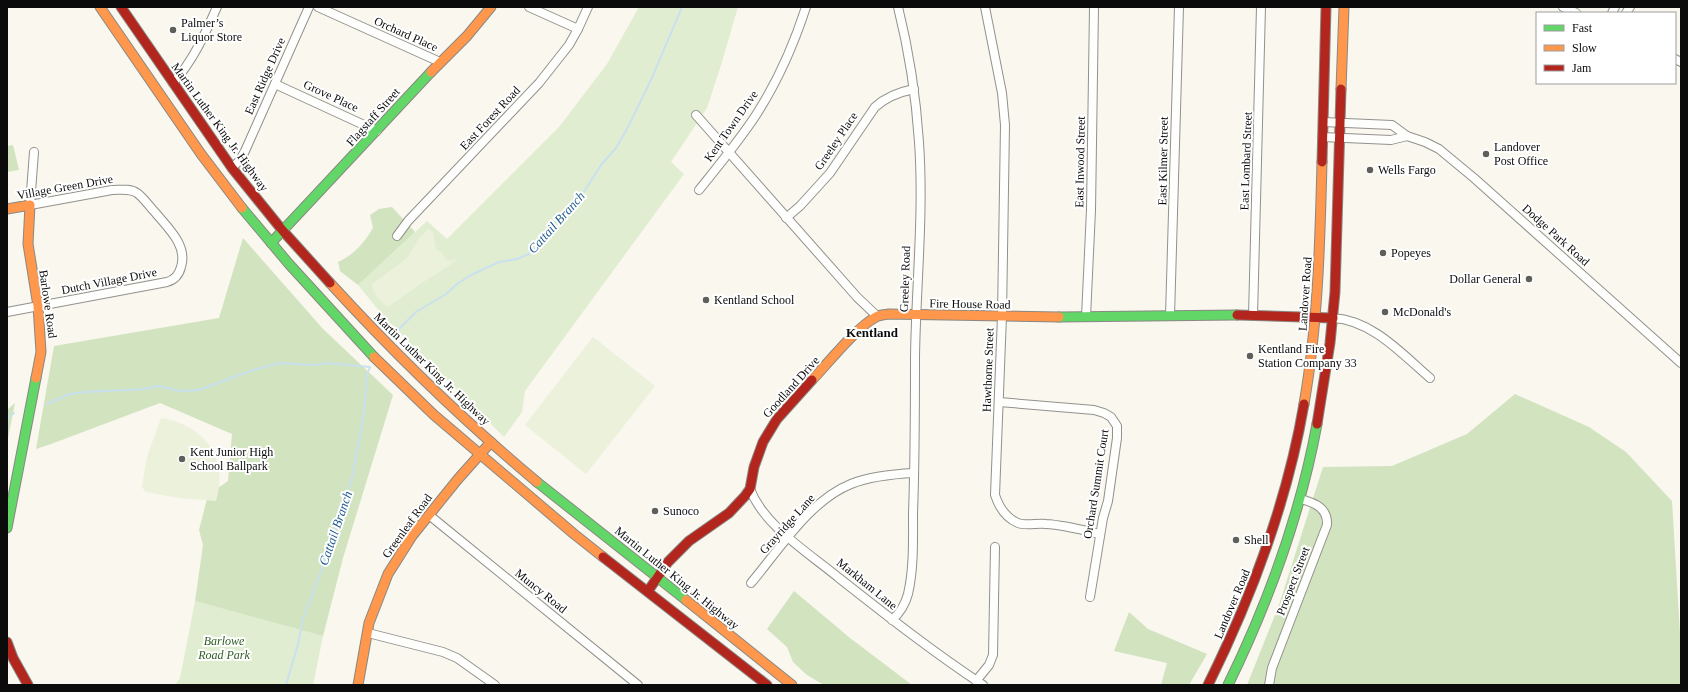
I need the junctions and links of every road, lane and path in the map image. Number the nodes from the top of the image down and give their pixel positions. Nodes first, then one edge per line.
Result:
1 (100, 7) edge
2 (121, 7) edge
3 (217, 7) edge
4 (309, 7) edge
5 (318, 7) edge
6 (491, 7) edge
7 (529, 7) edge
8 (588, 7) edge
9 (806, 7) edge
10 (898, 7) edge
11 (985, 7) edge
12 (1094, 7) edge
13 (1179, 7) edge
14 (1261, 7) edge
15 (1326, 7) edge
16 (1344, 7) edge
17 (1563, 7) edge
18 (1574, 12) edge
19 (578, 29) junction
20 (440, 62) junction
21 (172, 83) junction
22 (275, 84) junction
23 (914, 89) junction
24 (696, 115) dead end
25 (1323, 122) junction
26 (1340, 122) junction
27 (377, 131) junction
28 (1407, 136) junction
29 (1322, 137) junction
30 (1340, 137) junction
31 (34, 152) dead end
32 (728, 152) junction
33 (232, 168) junction
34 (128, 190) joint
35 (699, 190) dead end
36 (30, 205) junction
37 (7, 209) edge
38 (786, 218) junction
39 (283, 231) junction
40 (397, 236) dead end
41 (271, 243) junction
42 (38, 306) junction
43 (7, 312) edge
44 (916, 315) junction
45 (877, 316) junction
46 (1002, 316) junction
47 (1170, 316) junction
48 (1253, 316) junction
49 (1086, 317) junction
50 (1316, 317) junction
51 (1333, 318) junction
52 (1681, 363) edge
53 (1430, 378) dead end
54 (999, 402) junction
55 (491, 442) junction
56 (480, 454) junction
57 (914, 473) junction
58 (750, 489) junction
59 (1284, 494) junction
60 (1301, 499) junction
61 (429, 515) junction
62 (7, 528) edge
63 (1100, 534) junction
64 (789, 537) junction
65 (995, 547) dead end
66 (658, 578) junction
67 (751, 583) dead end
68 (648, 591) junction
69 (1090, 597) dead end
70 (892, 620) junction
71 (368, 633) junction
72 (7, 642) edge
73 (1244, 652) junction
74 (764, 663) junction
75 (980, 683) edge
76 (28, 685) edge
77 (358, 685) edge
78 (495, 685) edge
79 (638, 685) edge
80 (767, 685) edge
81 (792, 685) edge
82 (801, 685) edge
83 (1208, 685) edge
84 (1228, 685) edge
85 (1233, 685) edge
86 (1269, 685) edge

1 - 41 main road
2 - 21 main road, Martin Luther King Jr. Highway
3 - 21 street
4 - 22 street, East Ridge Drive
5 - 20 street, Orchard Place
6 - 20 main road, Flagstaff Street
7 - 19 street
8 - 19 street, East Forest Road
9 - 32 street, Kent Town Drive
10 - 23 street, Greeley Road
11 - 46 street, Hawthorne Street
12 - 49 street, East Inwood Street
13 - 47 street, East Kilmer Street
14 - 48 street, East Lombard Street
15 - 25 main road, Landover Road
16 - 26 main road
17 - 18 street
19 - 40 street, East Forest Road
20 - 27 main road, Flagstaff Street
21 - 33 main road, Martin Luther King Jr. Highway
22 - 27 street, Grove Place
22 - 33 street, East Ridge Drive
23 - 38 street, Greeley Place
23 - 44 street, Greeley Road
24 - 32 street
25 - 26 street, Dodge Park Road
25 - 29 main road, Landover Road
26 - 28 street, Dodge Park Road
26 - 30 main road
27 - 39 main road, Flagstaff Street
28 - 30 street
28 - 52 street, Dodge Park Road
29 - 30 street
29 - 50 main road, Landover Road
30 - 51 main road
31 - 36 street, Barlowe Road
32 - 35 street, Kent Town Drive
32 - 38 street
33 - 39 main road, Martin Luther King Jr. Highway
34 - 36 street, Village Green Drive
34 - 42 street, Dutch Village Drive
36 - 37 main road, Village Green Drive
36 - 42 main road, Barlowe Road
38 - 45 street
39 - 41 main road, Flagstaff Street
39 - 55 main road, Martin Luther King Jr. Highway
41 - 56 main road
42 - 43 street, Dutch Village Drive
42 - 62 main road, Barlowe Road
44 - 45 main road, Fire House Road
44 - 46 main road, Fire House Road
44 - 57 street, Greeley Road
45 - 58 main road, Goodland Drive
46 - 49 main road, Fire House Road
46 - 54 street, Hawthorne Street
47 - 48 main road, Fire House Road
47 - 49 main road, Fire House Road
48 - 50 main road, Fire House Road
50 - 51 main road, Fire House Road
50 - 59 main road, Landover Road
51 - 53 street
51 - 60 main road
54 - 63 street, Hawthorne Street
54 - 63 street, Orchard Summit Court
55 - 56 main road, Greenleaf Road
55 - 66 main road, Martin Luther King Jr. Highway
56 - 61 main road, Greenleaf Road
56 - 68 main road
57 - 64 street, Grayridge Lane
57 - 70 street, Greeley Road
58 - 64 street, Markham Lane
58 - 66 main road, Goodland Drive
59 - 60 main road
59 - 83 main road, Landover Road
60 - 73 main road
60 - 86 street, Prospect Street
61 - 71 main road, Greenleaf Road
61 - 79 street, Muncy Road
63 - 69 street, Orchard Summit Court
64 - 67 street, Grayridge Lane
64 - 70 street, Markham Lane
65 - 75 street
66 - 68 main road, Goodland Drive
66 - 74 main road, Martin Luther King Jr. Highway
68 - 80 main road
70 - 75 street, Markham Lane
71 - 77 main road, Greenleaf Road
71 - 78 street
72 - 76 main road
73 - 84 main road
73 - 85 main road
74 - 81 main road, Martin Luther King Jr. Highway
74 - 82 main road

